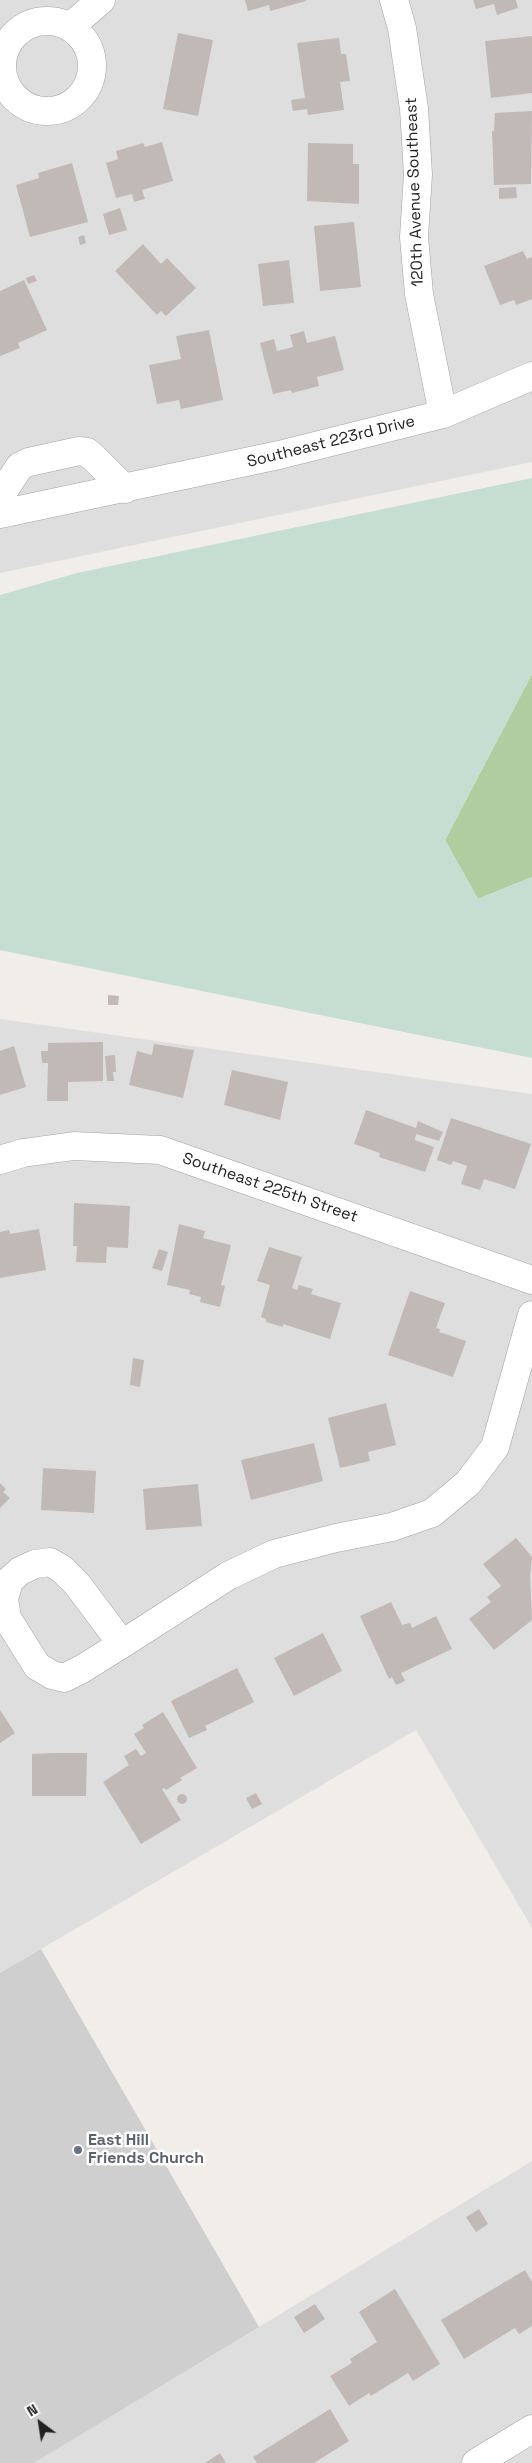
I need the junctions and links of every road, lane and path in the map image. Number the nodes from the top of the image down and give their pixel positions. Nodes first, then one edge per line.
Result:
1 (101, 0) edge
2 (394, 0) edge
3 (70, 27) dead end
4 (532, 376) edge
5 (443, 414) junction
6 (125, 489) junction
7 (0, 496) edge
8 (0, 514) edge
9 (0, 1160) edge
10 (532, 1280) edge
11 (532, 1315) edge
12 (122, 1644) junction
13 (532, 2429) edge
14 (476, 2463) edge

1 - 3 street
2 - 5 street, 120th Avenue Southeast
4 - 5 street, Southeast 223rd Drive
5 - 6 street, Southeast 223rd Drive
6 - 7 street
6 - 8 street, Southeast 223rd Drive
9 - 10 street, Southeast 225th Street
11 - 12 street
12 - 12 street
13 - 14 street

